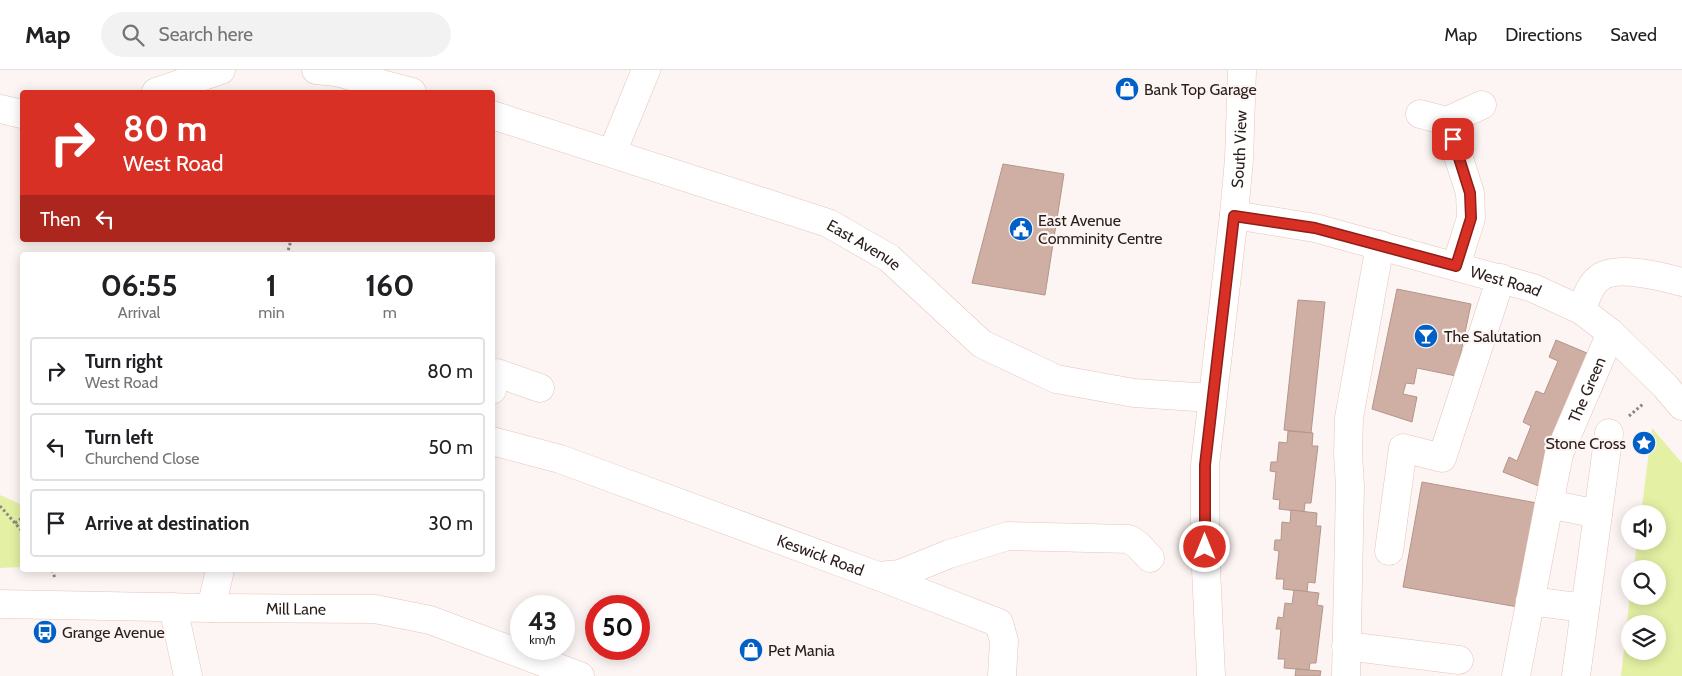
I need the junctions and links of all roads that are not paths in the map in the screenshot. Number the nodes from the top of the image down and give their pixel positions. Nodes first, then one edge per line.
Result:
1 (221, 70) edge
2 (316, 70) edge
3 (646, 70) edge
4 (1242, 70) edge
5 (166, 83) edge
6 (404, 90) edge
7 (1482, 105) dead end
8 (0, 109) edge
9 (20, 114) edge
10 (1420, 114) dead end
11 (495, 116) edge
12 (1447, 121) junction
13 (612, 153) junction
14 (1234, 216) junction
15 (1380, 245) junction
16 (1456, 266) junction
17 (1501, 278) junction
18 (1682, 282) edge
19 (1581, 310) junction
20 (1611, 333) junction
21 (495, 380) edge
22 (540, 388) dead end
23 (1674, 396) edge
24 (1212, 398) junction
25 (1609, 433) road end
26 (495, 442) edge
27 (1548, 504) junction
28 (1598, 514) junction
29 (1389, 551) dead end
30 (1150, 558) dead end
31 (220, 572) edge
32 (878, 576) junction
33 (1530, 601) junction
34 (0, 604) edge
35 (173, 607) junction
36 (211, 608) junction
37 (1585, 608) junction
38 (1346, 646) junction
39 (1458, 660) dead end
40 (188, 676) edge
41 (580, 676) edge
42 (1002, 676) edge
43 (1210, 676) edge
44 (1346, 676) edge
45 (1516, 676) edge
46 (1576, 676) edge

1 - 5 street
2 - 6 street
3 - 13 street
4 - 14 street, South View
7 - 12 street
8 - 9 street
10 - 12 street
11 - 13 street, East Avenue
12 - 16 street
13 - 24 street, East Avenue
14 - 15 street, West Road
14 - 24 street, South View
15 - 16 street, West Road
15 - 38 street
16 - 17 street, West Road
17 - 19 street, West Road
17 - 29 street
18 - 19 street
19 - 20 street, West Road
20 - 23 street, West Road
20 - 27 street, The Green
21 - 22 street
24 - 43 street, South View
25 - 28 street
26 - 32 street, Keswick Road
27 - 28 street
27 - 33 street, The Green
28 - 37 street
30 - 32 street, Keswick Road
31 - 36 street
32 - 42 street
33 - 37 street
33 - 45 street, The Green
34 - 35 street, Mill Lane
35 - 36 street, Mill Lane
35 - 40 street
36 - 41 street, Mill Lane
37 - 46 street
38 - 39 street
38 - 44 street

